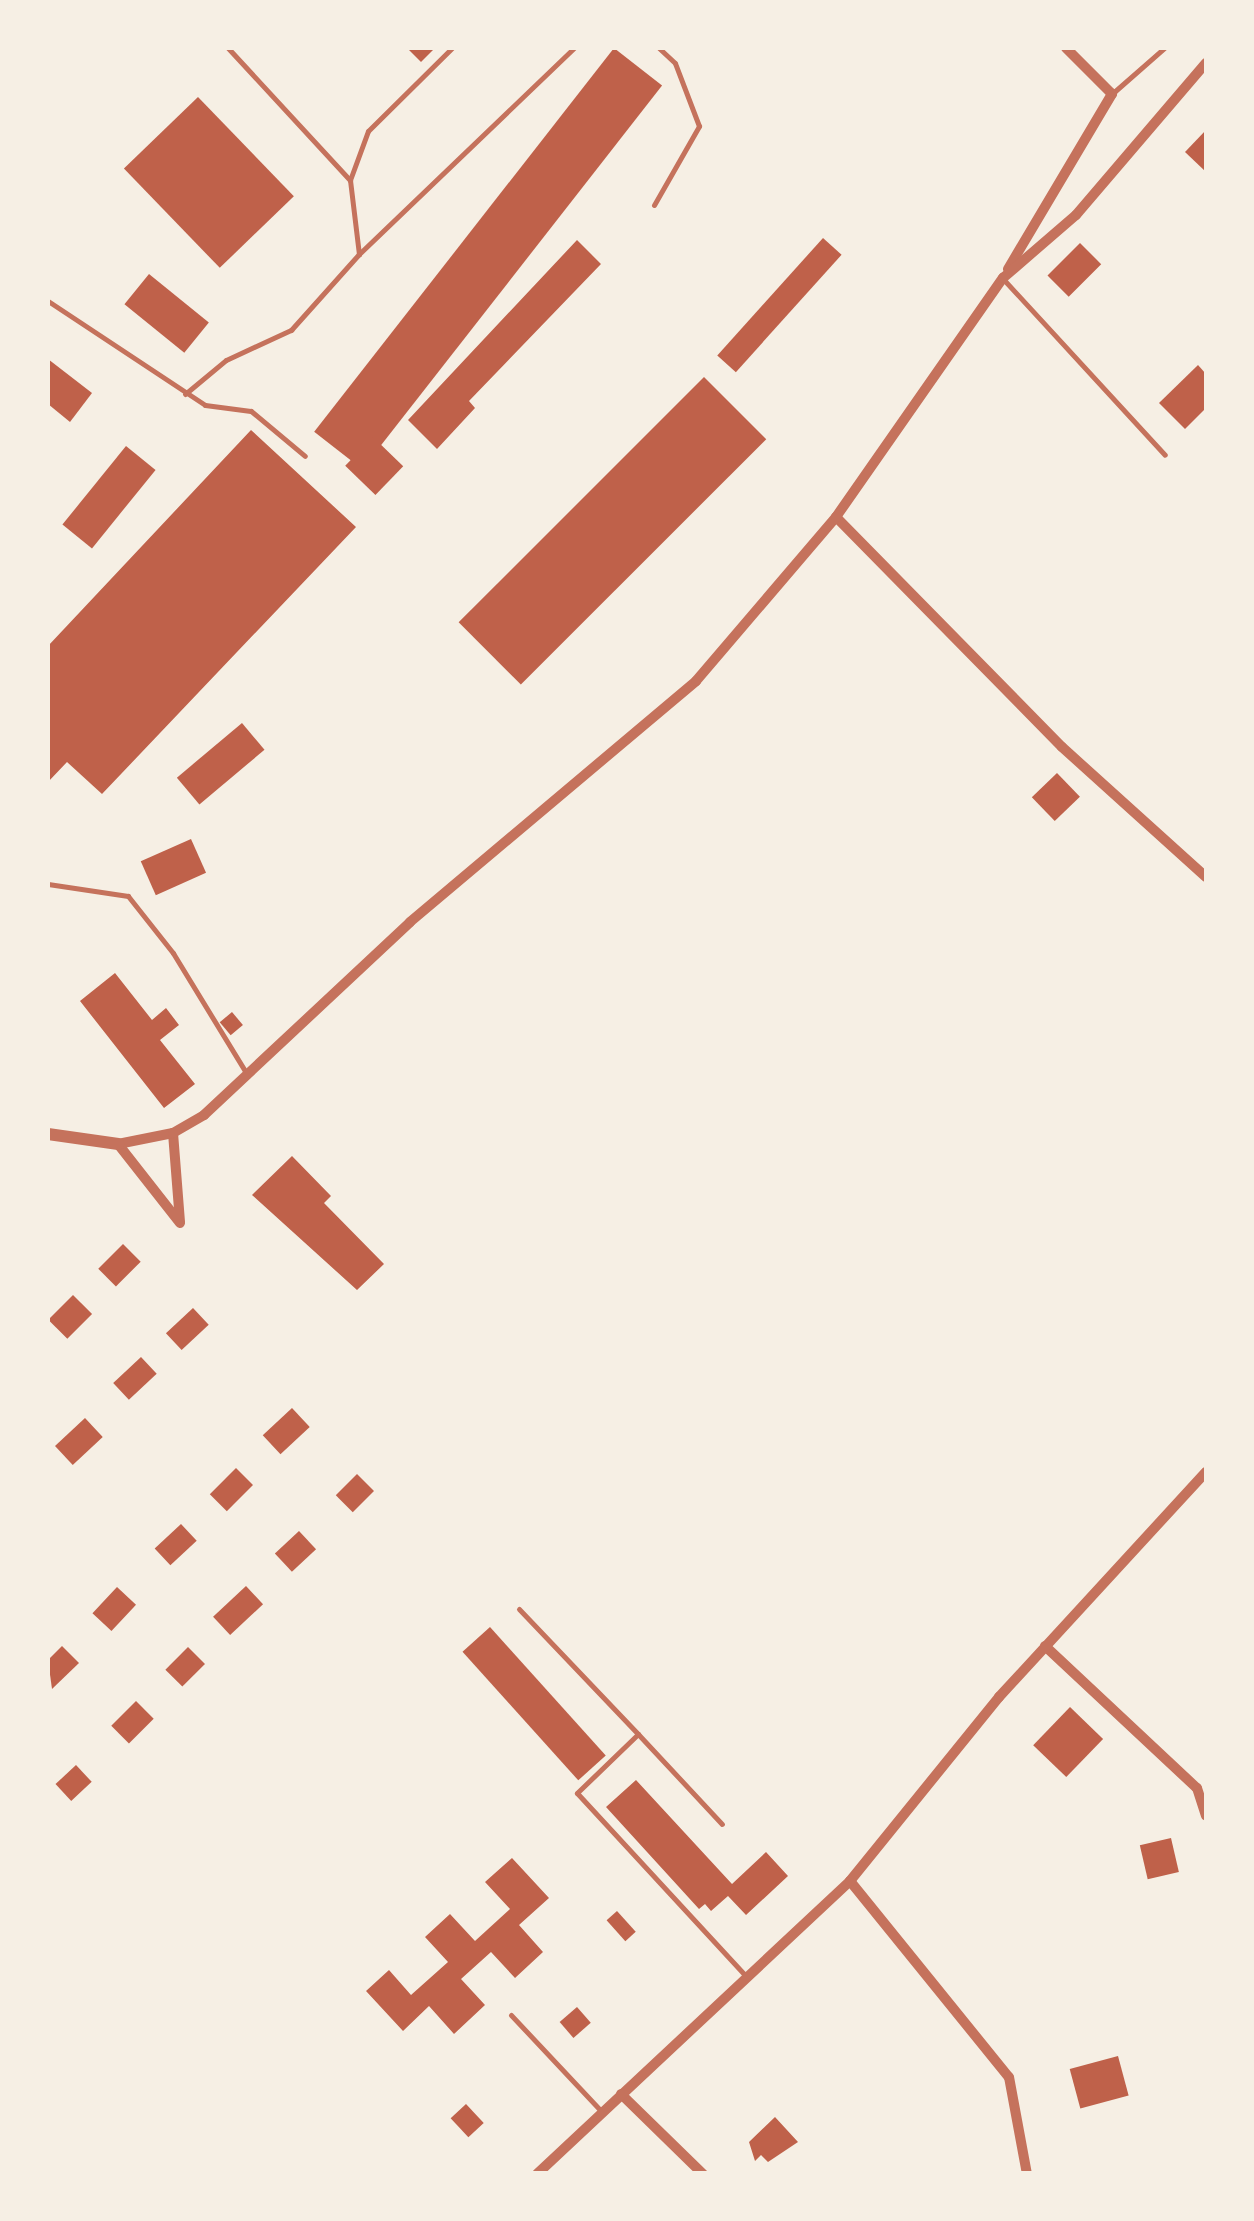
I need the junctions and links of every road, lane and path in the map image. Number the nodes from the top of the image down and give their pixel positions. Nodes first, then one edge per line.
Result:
1 (228, 48) edge
2 (452, 48) edge
3 (574, 48) edge
4 (659, 48) edge
5 (1066, 48) edge
6 (1164, 48) edge
7 (1206, 63) edge
8 (1112, 94) junction
9 (350, 180) junction
10 (654, 205) dead end
11 (359, 254) junction
12 (1002, 278) junction
13 (48, 301) edge
14 (185, 394) junction
15 (1164, 455) dead end
16 (305, 456) dead end
17 (836, 517) junction
18 (1204, 871) edge
19 (48, 884) edge
20 (249, 1078) junction
21 (172, 1133) junction
22 (48, 1134) edge
23 (118, 1144) junction
24 (1206, 1472) edge
25 (519, 1610) dead end
26 (1045, 1646) junction
27 (638, 1734) junction
28 (1206, 1816) edge
29 (722, 1824) dead end
30 (850, 1881) junction
31 (747, 1977) junction
32 (512, 2014) dead end
33 (621, 2094) junction
34 (602, 2112) junction
35 (537, 2174) edge
36 (703, 2174) edge
37 (1026, 2174) edge

1 - 9 lane
2 - 9 lane
3 - 11 lane
4 - 10 lane
5 - 8 street
6 - 8 lane
7 - 12 street
8 - 12 street
9 - 11 lane
11 - 14 lane
12 - 15 lane
12 - 17 street
13 - 14 lane
14 - 16 lane
17 - 18 street
17 - 20 street
19 - 20 lane
20 - 21 street
21 - 23 street
21 - 23 street
22 - 23 street
24 - 26 street
25 - 27 lane
26 - 28 street
26 - 30 street
27 - 29 lane
27 - 31 lane
30 - 31 street
30 - 37 street
31 - 33 street
32 - 34 lane
33 - 34 street
33 - 36 street
34 - 35 street

